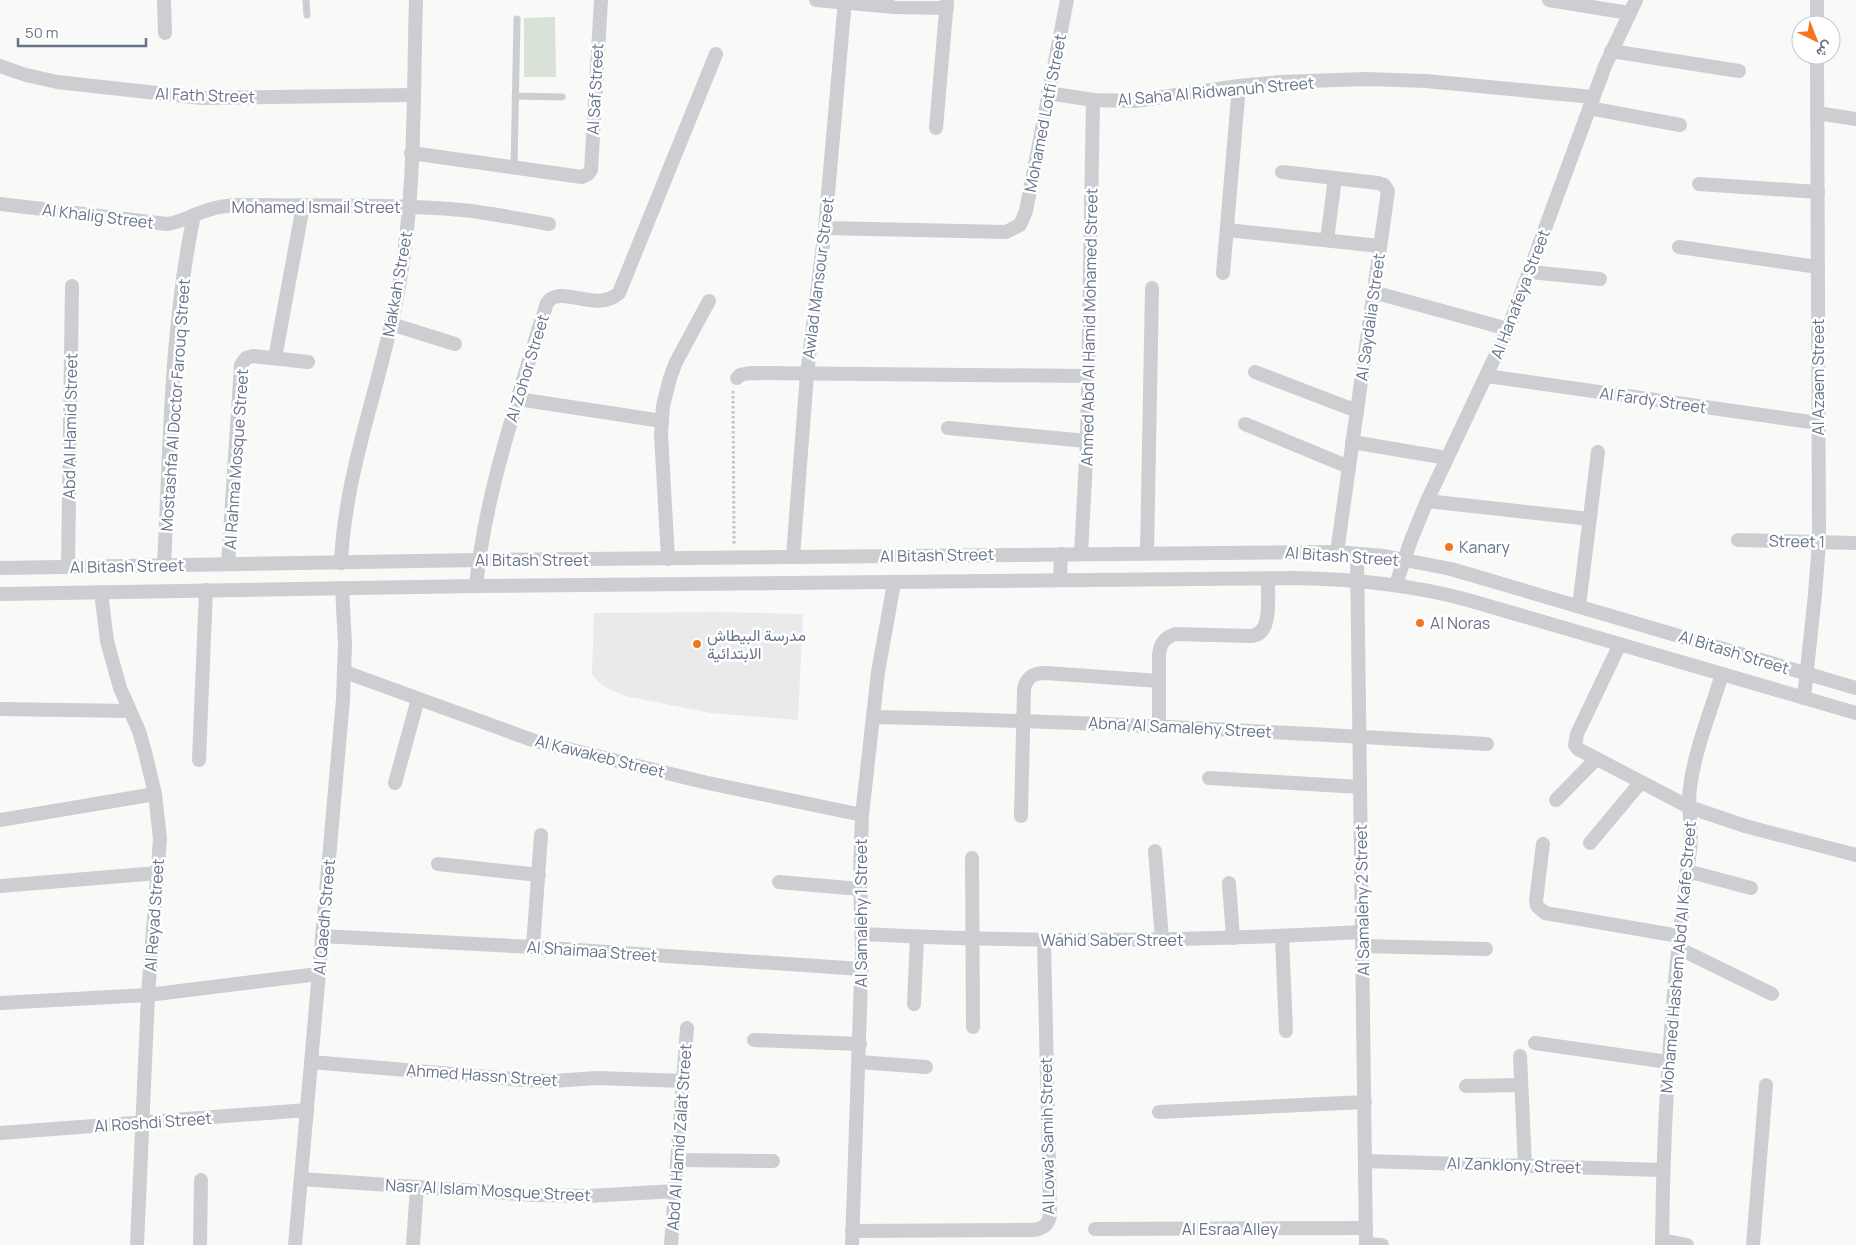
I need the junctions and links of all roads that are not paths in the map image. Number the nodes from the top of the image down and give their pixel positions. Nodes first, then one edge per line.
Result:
1 (164, 0) edge
2 (306, 0) edge
3 (416, 0) edge
4 (601, 0) edge
5 (816, 0) edge
6 (1067, 0) edge
7 (1550, 0) edge
8 (1636, 0) edge
9 (1816, 0) edge
10 (845, 2) edge
11 (947, 4) edge
12 (1629, 13) junction
13 (307, 15) dead end
14 (1817, 15) edge
15 (517, 19) dead end
16 (165, 33) dead end
17 (1611, 51) junction
18 (716, 54) dead end
19 (1817, 65) edge
20 (0, 66) edge
21 (1739, 72) dead end
22 (1240, 86) junction
23 (1048, 93) junction
24 (413, 95) junction
25 (515, 96) junction
26 (562, 97) dead end
27 (1093, 100) junction
28 (1591, 103) junction
29 (1817, 113) junction
30 (1856, 119) edge
31 (1680, 125) dead end
32 (936, 128) dead end
33 (412, 153) junction
34 (514, 167) junction
35 (1282, 172) dead end
36 (1335, 178) junction
37 (1699, 184) dead end
38 (1818, 192) junction
39 (0, 204) edge
40 (303, 206) junction
41 (409, 207) junction
42 (194, 216) junction
43 (549, 224) dead end
44 (825, 228) junction
45 (1227, 230) junction
46 (1327, 240) junction
47 (1380, 246) junction
48 (1679, 247) dead end
49 (1818, 267) junction
50 (1530, 272) junction
51 (1223, 273) dead end
52 (1600, 279) dead end
53 (72, 286) dead end
54 (1152, 288) dead end
55 (1373, 292) junction
56 (709, 300) dead end
57 (391, 324) junction
58 (1508, 329) junction
59 (455, 344) dead end
60 (275, 358) junction
61 (308, 362) dead end
62 (1255, 372) dead end
63 (807, 374) junction
64 (1088, 376) junction
65 (1487, 376) junction
66 (737, 378) road end
67 (518, 399) junction
68 (1357, 411) junction
69 (662, 421) junction
70 (1818, 423) junction
71 (1246, 424) dead end
72 (948, 428) dead end
73 (1087, 441) junction
74 (1352, 442) junction
75 (1598, 452) dead end
76 (1447, 458) junction
77 (1349, 467) junction
78 (1427, 501) junction
79 (1590, 519) junction
80 (1738, 540) dead end
81 (1819, 542) junction
82 (1856, 543) edge
83 (1337, 552) junction
84 (1147, 553) junction
85 (1061, 554) junction
86 (1082, 554) junction
87 (1356, 554) junction
88 (793, 556) junction
89 (668, 559) junction
90 (479, 560) junction
91 (1404, 560) junction
92 (340, 563) junction
93 (228, 564) junction
94 (164, 565) junction
95 (68, 567) junction
96 (0, 568) edge
97 (1268, 578) junction
98 (1060, 580) junction
99 (1356, 580) junction
100 (894, 582) junction
101 (1396, 584) junction
102 (476, 586) junction
103 (342, 588) junction
104 (206, 590) junction
105 (102, 592) junction
106 (0, 594) edge
107 (1579, 606) junction
108 (1620, 644) junction
109 (345, 672) junction
110 (1722, 674) junction
111 (1807, 674) junction
112 (1159, 681) junction
113 (1856, 688) edge
114 (1804, 698) junction
115 (418, 699) junction
116 (0, 710) edge
117 (130, 711) junction
118 (1856, 713) edge
119 (872, 717) junction
120 (1022, 720) junction
121 (1159, 726) junction
122 (1359, 736) junction
123 (1488, 744) dead end
124 (1596, 759) junction
125 (199, 760) dead end
126 (1209, 778) dead end
127 (1641, 782) junction
128 (395, 783) dead end
129 (1360, 787) junction
130 (155, 794) junction
131 (1556, 800) dead end
132 (1690, 806) junction
133 (862, 815) junction
134 (1020, 816) dead end
135 (0, 820) edge
136 (542, 835) dead end
137 (1590, 843) dead end
138 (1543, 844) dead end
139 (1156, 851) dead end
140 (1856, 855) edge
141 (972, 858) dead end
142 (438, 864) dead end
143 (1687, 871) junction
144 (158, 873) junction
145 (539, 875) junction
146 (779, 882) dead end
147 (1229, 883) dead end
148 (0, 886) edge
149 (1751, 888) dead end
150 (860, 889) junction
151 (862, 934) junction
152 (322, 936) junction
153 (917, 937) junction
154 (1282, 937) junction
155 (1233, 938) junction
156 (973, 939) junction
157 (1362, 939) junction
158 (1162, 940) junction
159 (1044, 941) junction
160 (1678, 942) junction
161 (533, 947) junction
162 (1486, 949) dead end
163 (862, 969) junction
164 (318, 974) junction
165 (1772, 994) dead end
166 (148, 995) junction
167 (0, 1003) edge
168 (914, 1004) dead end
169 (973, 1027) dead end
170 (687, 1028) dead end
171 (1286, 1031) dead end
172 (754, 1040) dead end
173 (860, 1044) junction
174 (1535, 1044) dead end
175 (1520, 1056) dead end
176 (311, 1062) junction
177 (859, 1062) junction
178 (1668, 1062) junction
179 (926, 1067) dead end
180 (683, 1081) junction
181 (1521, 1085) junction
182 (1766, 1085) dead end
183 (1466, 1086) dead end
184 (1365, 1102) junction
185 (307, 1110) junction
186 (1159, 1112) dead end
187 (142, 1122) junction
188 (0, 1133) edge
189 (677, 1160) junction
190 (773, 1161) dead end
191 (1365, 1161) junction
192 (1524, 1166) junction
193 (1662, 1170) junction
194 (301, 1179) junction
195 (201, 1180) dead end
196 (417, 1187) junction
197 (675, 1192) junction
198 (1366, 1228) junction
199 (1095, 1229) dead end
200 (967, 1230) junction
201 (852, 1238) edge
202 (1662, 1243) edge
203 (1366, 1244) edge
204 (137, 1245) edge
205 (200, 1245) edge
206 (295, 1245) edge
207 (413, 1245) edge
208 (671, 1245) edge
209 (966, 1245) edge
210 (1382, 1245) edge
211 (1688, 1245) edge
212 (1754, 1245) edge

1 - 16 street
2 - 13 lane
3 - 24 street, Makkah Street
4 - 34 street, Al Saf Street
5 - 10 street
6 - 23 street, Mohamed Lotfi Street
7 - 12 street
8 - 12 street, Al Hanafeya Street
9 - 14 street
10 - 11 street
10 - 44 street, Awlad Mansour Street
11 - 32 street
12 - 17 street, Al Hanafeya Street
15 - 25 lane
17 - 21 street
17 - 28 street, Al Hanafeya Street
18 - 67 street, Al Zohor Street
19 - 29 street, Al Azaem Street
20 - 24 street, Al Fath Street
22 - 27 street, Al Saha Al Ridwanuh Street
22 - 28 street, Al Saha Al Ridwanuh Street
22 - 45 street
23 - 27 street, Al Saha Al Ridwanuh Street
23 - 44 street, Mohamed Lotfi Street
24 - 33 street, Makkah Street
25 - 26 lane
25 - 34 lane
27 - 64 street, Ahmed Abd Al Hamid Mohamed Street
28 - 31 street, Al Saha Al Ridwanuh Street
28 - 50 street, Al Hanafeya Street
29 - 30 street
29 - 38 street, Al Azaem Street
33 - 34 street
33 - 41 street, Makkah Street
35 - 36 street, Al Saydalia Street
36 - 46 street
36 - 47 street, Al Saydalia Street
37 - 38 street
38 - 49 street, Al Azaem Street
39 - 42 street, Al Khalig Street
40 - 41 street, Mohamed Ismail Street
40 - 42 street, Mohamed Ismail Street
40 - 60 street
41 - 43 street, Mohamed Ismail Street
41 - 57 street, Makkah Street
42 - 94 street, Mostashfa Al Doctor Farouq Street
44 - 63 street, Awlad Mansour Street
45 - 46 street
45 - 51 street
46 - 47 street
47 - 55 street, Al Saydalia Street
48 - 49 street
49 - 70 street, Al Azaem Street
50 - 52 street
50 - 58 street, Al Hanafeya Street
53 - 95 street, Abd Al Hamid Street
54 - 84 street
55 - 58 street
55 - 68 street, Al Saydalia Street
56 - 69 street
57 - 59 street
57 - 92 street, Makkah Street
58 - 65 street, Al Hanafeya Street
60 - 61 street, Al Rahma Mosque Street
60 - 93 street, Al Rahma Mosque Street
62 - 68 street
63 - 64 street
63 - 66 street
63 - 88 street, Awlad Mansour Street
64 - 73 street, Ahmed Abd Al Hamid Mohamed Street
65 - 70 street, Al Fardy Street
65 - 76 street, Al Hanafeya Street
67 - 69 street
67 - 90 street, Al Zohor Street
68 - 74 street, Al Saydalia Street
69 - 89 street
70 - 81 street, Al Azaem Street
71 - 77 street
72 - 73 street
73 - 86 street, Ahmed Abd Al Hamid Mohamed Street
74 - 76 street
74 - 77 street, Al Saydalia Street
75 - 79 street
76 - 78 street, Al Hanafeya Street
77 - 83 street, Al Saydalia Street
78 - 79 street
78 - 91 street, Al Hanafeya Street
79 - 107 street
80 - 81 street, Street 1
81 - 82 street, Street 1
81 - 111 street, Al Azaem Street
83 - 84 street, Al Bitash Street
83 - 87 street, Al Bitash Street
84 - 86 street, Al Bitash Street
85 - 86 street, Al Bitash Street
85 - 88 street, Al Bitash Street
85 - 98 street
87 - 91 street, Al Bitash Street
87 - 99 street, Al Samalehy 2 Street
88 - 89 street, Al Bitash Street
89 - 90 street, Al Bitash Street
90 - 92 street, Al Bitash Street
90 - 102 street, Al Zohor Street
91 - 101 street, Al Hanafeya Street
91 - 107 street, Al Bitash Street
92 - 93 street, Al Bitash Street
93 - 94 street, Al Bitash Street
94 - 95 street, Al Bitash Street
95 - 96 street, Al Bitash Street
97 - 98 street, Al Bitash Street
97 - 99 street, Al Bitash Street
97 - 112 street
98 - 100 street, Al Bitash Street
99 - 101 street, Al Bitash Street
99 - 122 street, Al Samalehy 2 Street
100 - 102 street, Al Bitash Street
100 - 119 street, Al Samalehy 1 Street
101 - 108 street, Al Bitash Street
102 - 103 street, Al Bitash Street
103 - 104 street, Al Bitash Street
103 - 109 street, Al Qaedh Street
104 - 105 street, Al Bitash Street
104 - 125 street
105 - 106 street, Al Bitash Street
105 - 117 street, Al Reyad Street
107 - 111 street, Al Bitash Street
108 - 110 street, Al Bitash Street
108 - 124 street
109 - 115 street, Al Kawakeb Street
109 - 152 street, Al Qaedh Street
110 - 114 street, Al Bitash Street
110 - 132 street, Mohamed Hashem Abd Al Kafe Street
111 - 113 street, Al Bitash Street
111 - 114 street, Al Azaem Street
112 - 120 street
112 - 121 street
114 - 118 street, Al Bitash Street
115 - 128 street
115 - 133 street, Al Kawakeb Street
116 - 117 street
117 - 130 street, Al Reyad Street
119 - 120 street, Abna' Al Samalehy Street
119 - 133 street, Al Samalehy 1 Street
120 - 121 street, Abna' Al Samalehy Street
120 - 134 street
121 - 122 street, Abna' Al Samalehy Street
122 - 123 street, Abna' Al Samalehy Street
122 - 129 street, Al Samalehy 2 Street
124 - 127 street
124 - 131 street
126 - 129 street
127 - 132 street
127 - 137 street
129 - 157 street, Al Samalehy 2 Street
130 - 135 street
130 - 144 street, Al Reyad Street
132 - 140 street
132 - 143 street, Mohamed Hashem Abd Al Kafe Street
133 - 150 street, Al Samalehy 1 Street
136 - 145 street
138 - 160 street
139 - 158 street
141 - 156 street
142 - 145 street
143 - 149 street
143 - 160 street, Mohamed Hashem Abd Al Kafe Street
144 - 148 street
144 - 166 street, Al Reyad Street
145 - 161 street
146 - 150 street
147 - 155 street
150 - 151 street, Al Samalehy 1 Street
151 - 153 street, Wahid Saber Street
151 - 163 street, Al Samalehy 1 Street
152 - 161 street, Al Shaimaa Street
152 - 164 street, Al Qaedh Street
153 - 156 street, Wahid Saber Street
153 - 168 street
154 - 155 street, Wahid Saber Street
154 - 157 street, Wahid Saber Street
154 - 171 street
155 - 158 street, Wahid Saber Street
156 - 159 street, Wahid Saber Street
156 - 169 street
157 - 162 street, Wahid Saber Street
157 - 184 street, Al Samalehy 2 Street
158 - 159 street, Wahid Saber Street
159 - 200 street, Al Lowa' Samih Street
160 - 165 street
160 - 178 street, Mohamed Hashem Abd Al Kafe Street
161 - 163 street, Al Shaimaa Street
163 - 173 street, Al Samalehy 1 Street
164 - 166 street
164 - 176 street, Al Qaedh Street
166 - 167 street
166 - 187 street, Al Reyad Street
170 - 180 street, Abd Al Hamid Zalat Street
172 - 173 street
173 - 177 street, Al Samalehy 1 Street
174 - 178 street
175 - 181 street
176 - 180 street, Ahmed Hassn Street
176 - 185 street, Al Qaedh Street
177 - 179 street
177 - 201 street, Al Samalehy 1 Street
178 - 193 street, Mohamed Hashem Abd Al Kafe Street
180 - 189 street, Abd Al Hamid Zalat Street
181 - 183 street
181 - 192 street
182 - 212 street
184 - 186 street
184 - 191 street, Al Samalehy 2 Street
185 - 187 street, Al Roshdi Street
185 - 194 street, Al Qaedh Street
187 - 188 street, Al Roshdi Street
187 - 204 street, Al Reyad Street
189 - 190 street
189 - 197 street, Abd Al Hamid Zalat Street
191 - 192 street, Al Zanklony Street
191 - 198 street, Al Samalehy 2 Street
192 - 193 street, Al Zanklony Street
193 - 202 street, Mohamed Hashem Abd Al Kafe Street
194 - 196 street, Nasr Al Islam Mosque Street
194 - 206 street, Al Qaedh Street
195 - 205 street
196 - 197 street, Nasr Al Islam Mosque Street
196 - 207 street
197 - 208 street, Abd Al Hamid Zalat Street
198 - 199 street, Al Esraa Alley
198 - 203 street, Al Samalehy 2 Street
200 - 201 street, Al Lowa' Samih Street
200 - 209 street
202 - 211 street
203 - 210 street

